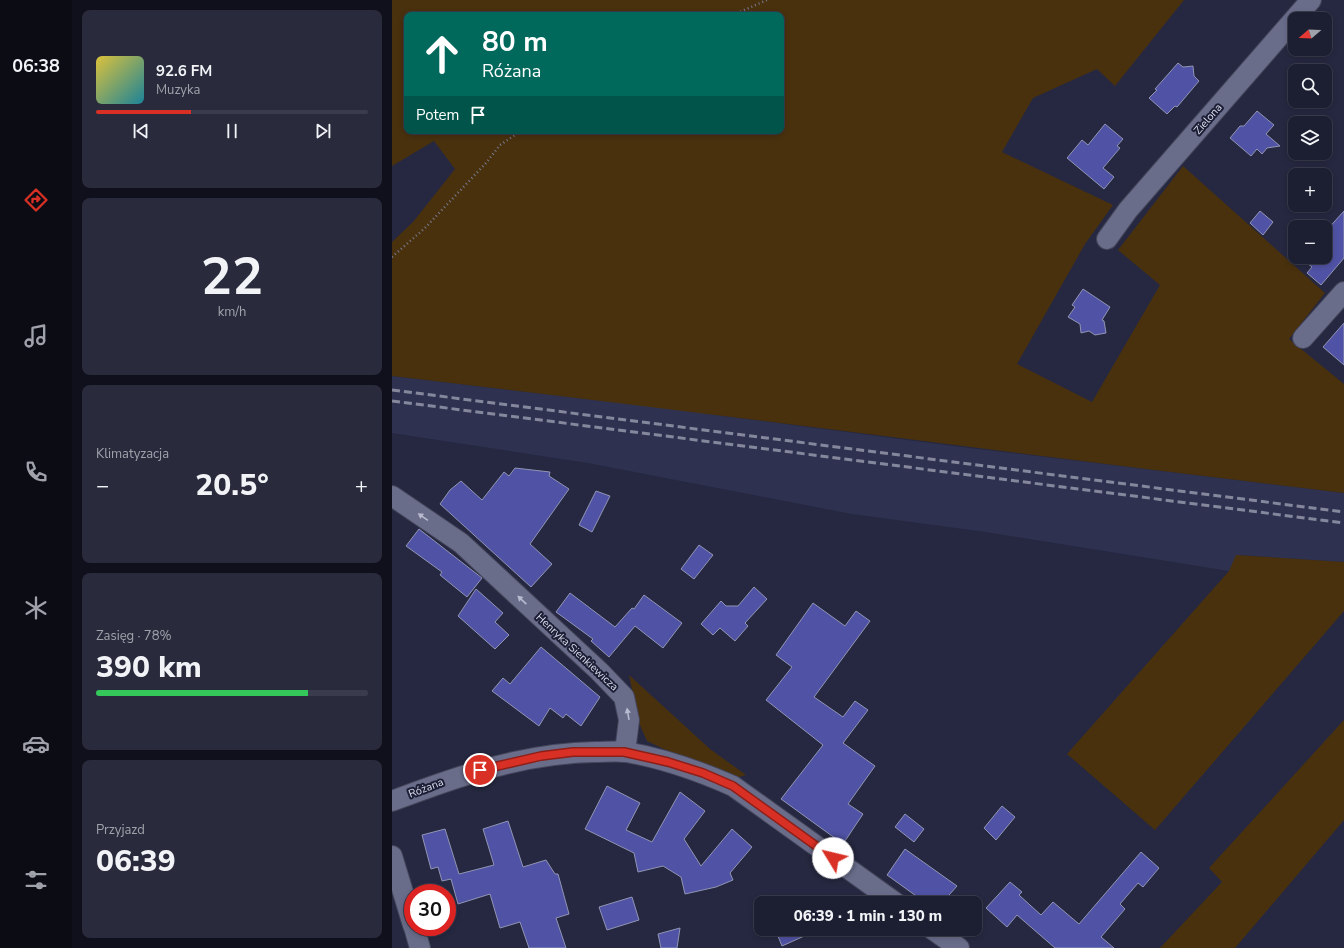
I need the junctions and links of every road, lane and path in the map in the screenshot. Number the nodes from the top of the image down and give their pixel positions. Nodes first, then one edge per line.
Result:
1 (767, 0) edge
2 (1312, 0) edge
3 (740, 12) edge
4 (516, 134) edge
5 (1108, 239) dead end
6 (392, 257) edge
7 (1344, 292) edge
8 (1303, 338) dead end
9 (392, 496) edge
10 (624, 752) junction
11 (392, 801) edge
12 (392, 856) edge
13 (404, 896) edge
14 (886, 896) edge
15 (416, 936) edge
16 (942, 936) edge
17 (420, 948) edge
18 (959, 948) edge

1 - 3 path
2 - 5 street, Zielona
4 - 6 path
7 - 8 street
10 -> 9 street, Henryka Sienkiewicza
10 - 11 street, Różana
10 - 14 street
12 - 13 street
15 - 17 street
16 - 18 street

